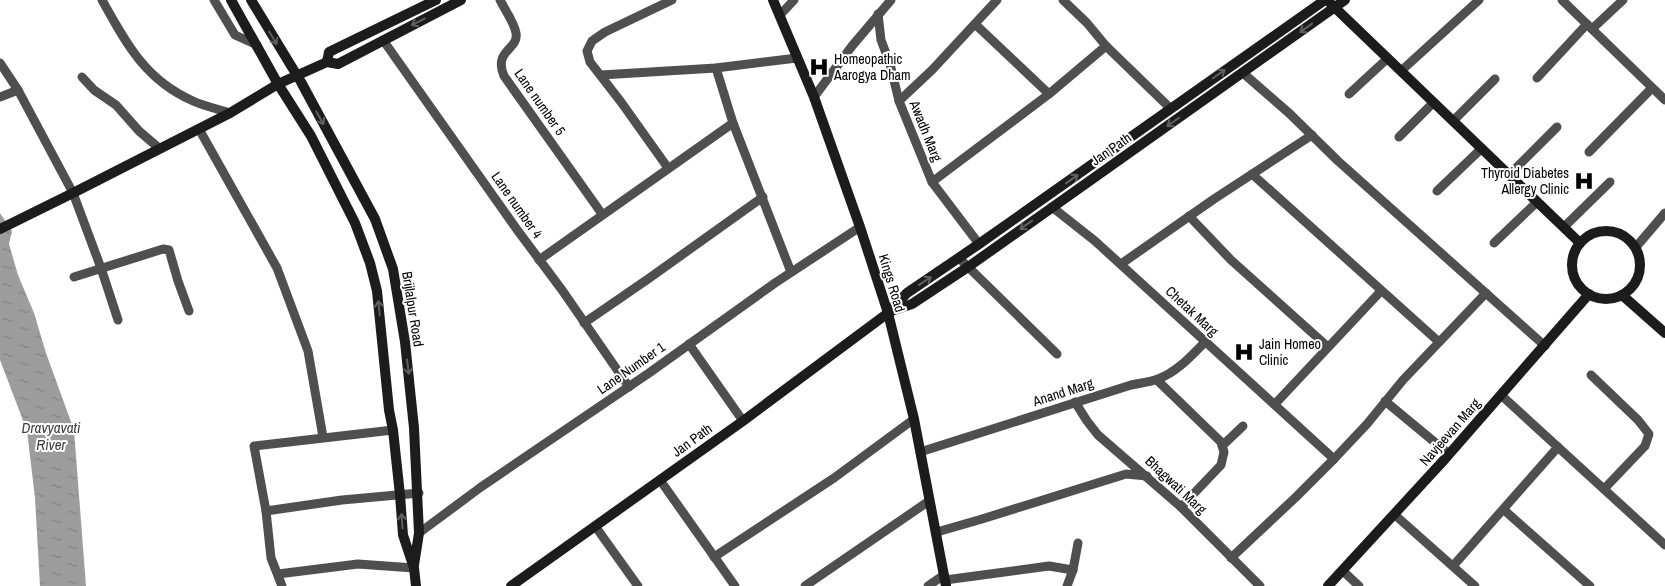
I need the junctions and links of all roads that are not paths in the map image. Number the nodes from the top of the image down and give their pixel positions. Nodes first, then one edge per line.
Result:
1 (102, 0) edge
2 (214, 0) edge
3 (231, 0) edge
4 (251, 0) edge
5 (436, 0) edge
6 (461, 0) edge
7 (500, 0) edge
8 (672, 0) edge
9 (774, 0) edge
10 (794, 0) edge
11 (891, 0) edge
12 (997, 0) edge
13 (1063, 0) edge
14 (1345, 0) edge
15 (1479, 0) edge
16 (1562, 0) edge
17 (1623, 0) edge
18 (1329, 3) edge
19 (878, 14) junction
20 (780, 15) junction
21 (975, 24) junction
22 (1590, 27) junction
23 (383, 40) junction
24 (257, 45) junction
25 (1106, 46) junction
26 (797, 58) junction
27 (1388, 58) junction
28 (327, 62) junction
29 (0, 63) edge
30 (716, 68) junction
31 (1401, 71) junction
32 (1243, 73) junction
33 (296, 75) junction
34 (601, 75) junction
35 (82, 77) dead end
36 (1537, 78) dead end
37 (1495, 79) dead end
38 (278, 84) junction
39 (1652, 88) junction
40 (18, 90) junction
41 (1049, 94) junction
42 (1349, 94) dead end
43 (0, 97) edge
44 (814, 97) junction
45 (1665, 100) edge
46 (899, 101) junction
47 (1433, 103) junction
48 (1170, 108) junction
49 (230, 113) junction
50 (1452, 121) junction
51 (733, 123) junction
52 (1557, 127) dead end
53 (199, 129) junction
54 (1312, 135) junction
55 (1400, 137) dead end
56 (160, 149) junction
57 (1481, 149) junction
58 (1589, 152) dead end
59 (668, 168) junction
60 (1252, 174) junction
61 (1509, 175) junction
62 (932, 182) junction
63 (1610, 182) dead end
64 (1437, 191) dead end
65 (74, 193) junction
66 (763, 197) junction
67 (1537, 202) junction
68 (1052, 206) junction
69 (1665, 213) edge
70 (602, 214) junction
71 (1189, 216) junction
72 (860, 227) junction
73 (1564, 227) junction
74 (0, 229) edge
75 (1494, 243) dead end
76 (1580, 243) junction
77 (979, 244) junction
78 (1636, 247) junction
79 (959, 258) junction
80 (540, 260) junction
81 (1121, 264) junction
82 (968, 267) junction
83 (101, 268) junction
84 (791, 272) junction
85 (74, 277) dead end
86 (1381, 291) junction
87 (1486, 293) junction
88 (1589, 294) junction
89 (1622, 295) junction
90 (189, 311) dead end
91 (888, 313) junction
92 (118, 320) dead end
93 (584, 323) junction
94 (1665, 333) edge
95 (1205, 342) junction
96 (1439, 342) junction
97 (689, 344) junction
98 (1545, 346) junction
99 (1328, 347) junction
100 (1057, 354) dead end
101 (1591, 375) dead end
102 (1157, 380) junction
103 (629, 387) junction
104 (1501, 395) junction
105 (1385, 401) junction
106 (1075, 402) junction
107 (1275, 404) junction
108 (914, 420) junction
109 (743, 421) junction
110 (1242, 426) dead end
111 (393, 430) junction
112 (323, 437) junction
113 (1222, 446) junction
114 (1558, 448) junction
115 (920, 452) junction
116 (1449, 454) junction
117 (1334, 459) junction
118 (1147, 476) junction
119 (660, 480) junction
120 (1604, 489) junction
121 (418, 493) junction
122 (400, 495) junction
123 (928, 501) junction
124 (1181, 507) junction
125 (1504, 510) junction
126 (266, 511) junction
127 (1395, 515) junction
128 (595, 526) junction
129 (937, 532) junction
130 (419, 533) junction
131 (1078, 543) dead end
132 (1665, 546) edge
133 (714, 557) junction
134 (1231, 558) junction
135 (1453, 566) junction
136 (414, 568) junction
137 (1073, 570) junction
138 (1343, 571) junction
139 (278, 574) junction
140 (945, 580) edge
141 (282, 586) edge
142 (416, 586) edge
143 (511, 586) edge
144 (638, 586) edge
145 (735, 586) edge
146 (805, 586) edge
147 (928, 586) edge
148 (1067, 586) edge
149 (1260, 586) edge
150 (1328, 586) edge
151 (1359, 586) edge
152 (1475, 586) edge
153 (1590, 586) edge

1 - 49 street
2 - 24 street
3 - 24 street, Brijlalpur Road
4 -> 33 street, Brijlalpur Road
5 - 28 street
6 -> 23 street
7 - 70 street, Lane number 5
8 - 34 street
9 - 20 street, Kings Road
10 - 20 street
11 - 19 street
12 - 21 street
13 - 25 street
14 - 18 street, Jan Path
15 - 31 street
16 - 22 street
17 - 22 street
18 - 27 street
18 -> 32 street, Jan Path
48 -> 18 street, Jan Path
19 - 44 street
19 - 46 street, Awadh Marg
20 - 26 street, Kings Road
21 - 41 street
21 - 46 street
22 - 36 street
22 - 39 street
23 - 28 street
23 - 80 street, Lane number 4
24 - 38 street, Brijlalpur Road
25 - 41 street
25 - 48 street
26 - 30 street
26 - 44 street, Kings Road
27 - 31 street
27 - 42 street
28 - 33 street
29 - 40 street
30 - 34 street
30 - 51 street
31 - 47 street
32 - 54 street
32 -> 68 street, Jan Path
33 - 38 street
33 -> 121 street, Brijlalpur Road
34 - 59 street
35 - 56 street
37 - 50 street
38 - 49 street
111 -> 38 street, Brijlalpur Road
39 - 45 street
39 - 58 street
40 - 43 street
40 - 65 street
41 - 62 street
44 - 72 street, Kings Road
46 - 62 street, Awadh Marg
47 - 50 street
47 - 55 street
77 -> 48 street, Jan Path
49 - 53 street
50 - 57 street
51 - 59 street
51 - 66 street
52 - 61 street
53 - 56 street
53 - 112 street
54 - 60 street
54 - 87 street
56 - 65 street
57 - 61 street
57 - 64 street
59 - 70 street
60 - 71 street
60 - 86 street
61 - 67 street
62 - 77 street, Awadh Marg
63 - 73 street
65 - 74 street
65 - 83 street
66 - 84 street
66 - 93 street
67 - 73 street
67 - 75 street
68 - 81 street, Chetak Marg
68 -> 82 street, Jan Path
69 - 78 street
70 - 80 street
71 - 81 street
71 - 99 street
72 - 84 street, Lane Number 1
72 - 91 street, Kings Road
73 - 76 street
76 - 78 street
76 - 88 street
77 - 79 street, Jan Path
78 - 89 street
79 - 82 street
91 -> 79 street, Jan Path
80 - 93 street, Lane number 4
81 - 95 street, Chetak Marg
82 - 91 street, Jan Path
82 - 100 street
83 - 85 street
83 - 90 street
83 - 92 street
84 - 97 street, Lane Number 1
86 - 96 street
86 - 99 street
87 - 96 street
87 - 98 street
88 - 89 street
88 - 98 street, Navjeevan Marg
89 - 94 street
91 - 108 street, Kings Road
91 - 109 street, Jan Path
93 - 103 street, Lane number 4
95 - 102 street, Anand Marg
95 - 107 street, Chetak Marg
96 - 105 street
97 - 103 street, Lane Number 1
97 - 109 street
98 - 104 street, Navjeevan Marg
99 - 107 street
101 - 120 street
102 - 106 street, Anand Marg
102 - 113 street
103 - 130 street, Lane Number 1
104 - 114 street
104 - 116 street, Navjeevan Marg
105 - 116 street
105 - 117 street
106 - 115 street, Anand Marg
106 - 118 street, Bhagwati Marg
107 - 117 street, Chetak Marg
108 - 115 street, Kings Road
108 - 133 street
109 - 119 street, Jan Path
110 - 113 street
111 - 112 street
111 - 122 street, Brijlalpur Road
112 - 126 street
113 - 124 street
114 - 120 street
114 - 125 street
115 - 123 street, Kings Road
116 - 127 street, Navjeevan Marg
117 - 134 street
118 - 124 street, Bhagwati Marg
118 - 129 street
119 - 128 street, Jan Path
119 - 133 street
120 - 132 street
121 - 122 street
121 - 130 street, Brijlalpur Road
122 - 126 street
136 -> 122 street, Brijlalpur Road
123 - 129 street, Kings Road
123 - 146 street
124 - 134 street, Bhagwati Marg
125 - 135 street
125 - 153 street
126 - 139 street
127 - 135 street
127 - 138 street, Navjeevan Marg
128 - 143 street, Jan Path
128 - 144 street
129 - 140 street, Kings Road
130 - 136 street, Brijlalpur Road
131 - 137 street
133 - 145 street
134 - 149 street, Bhagwati Marg
135 - 152 street
136 - 139 street
136 - 142 street, Brijlalpur Road
137 - 140 street
137 - 148 street
138 - 150 street, Navjeevan Marg
138 - 151 street
139 - 141 street
140 - 147 street

